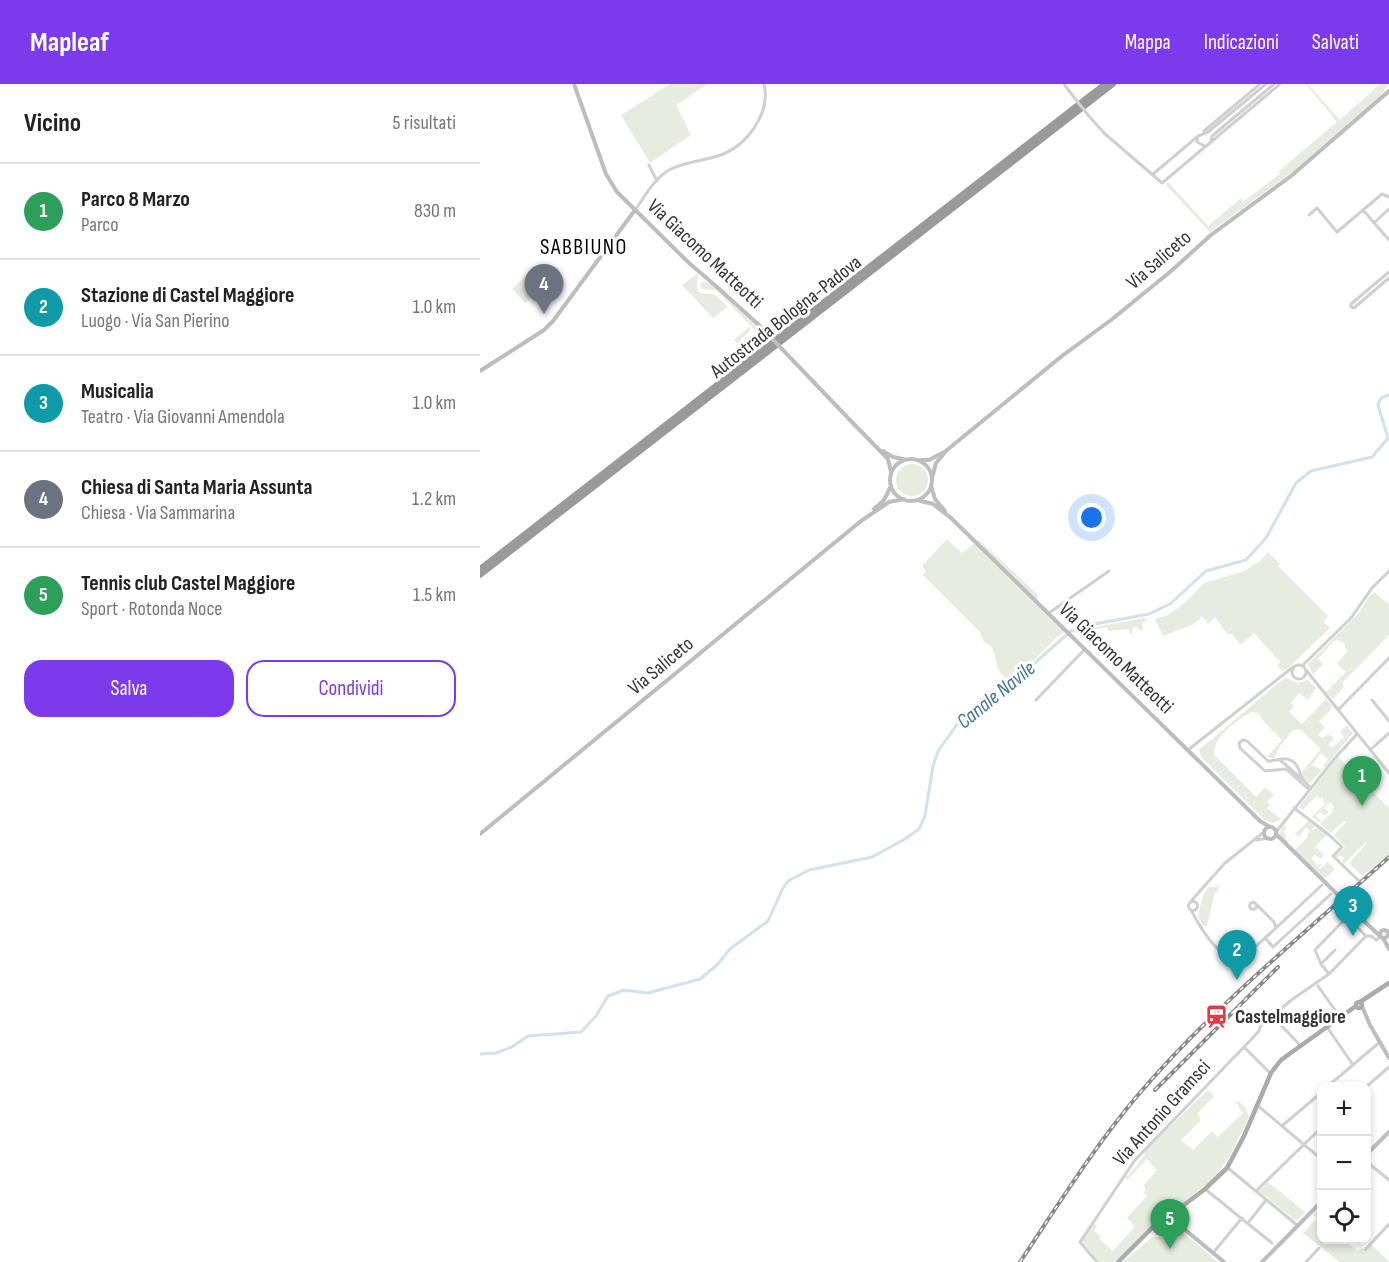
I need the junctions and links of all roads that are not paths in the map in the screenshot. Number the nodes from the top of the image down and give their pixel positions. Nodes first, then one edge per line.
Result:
1 (574, 84) edge
2 (764, 84) edge
3 (1064, 84) edge
4 (1105, 84) edge
5 (1113, 84) edge
6 (1260, 84) edge
7 (1266, 84) edge
8 (1274, 84) edge
9 (1280, 84) edge
10 (1389, 90) edge
11 (1208, 132) junction
12 (1198, 136) junction
13 (1212, 136) junction
14 (1206, 146) junction
15 (649, 165) dead end
16 (1153, 174) junction
17 (657, 180) junction
18 (1389, 197) edge
19 (1389, 209) edge
20 (635, 210) junction
21 (1363, 210) junction
22 (1309, 215) dead end
23 (1374, 222) junction
24 (1389, 240) edge
25 (1389, 272) edge
26 (1389, 278) edge
27 (480, 371) edge
28 (878, 448) junction
29 (947, 450) junction
30 (907, 459) junction
31 (919, 460) junction
32 (891, 476) junction
33 (932, 478) junction
34 (891, 486) junction
35 (931, 486) junction
36 (904, 499) junction
37 (917, 500) junction
38 (951, 518) junction
39 (861, 521) junction
40 (480, 569) edge
41 (1109, 571) dead end
42 (1389, 571) edge
43 (480, 575) edge
44 (1048, 613) junction
45 (1085, 649) junction
46 (1389, 658) edge
47 (1293, 667) junction
48 (1304, 668) junction
49 (1283, 675) junction
50 (1293, 676) junction
51 (1304, 676) junction
52 (1312, 679) junction
53 (1036, 700) dead end
54 (1372, 700) dead end
55 (1338, 710) junction
56 (1389, 721) edge
57 (1389, 733) edge
58 (1357, 734) junction
59 (1198, 744) junction
60 (1188, 750) junction
61 (1370, 750) junction
62 (1193, 755) junction
63 (1268, 761) junction
64 (1281, 761) junction
65 (1262, 769) junction
66 (1282, 769) junction
67 (1389, 773) edge
68 (1310, 788) junction
69 (1294, 808) junction
70 (1260, 820) junction
71 (1280, 825) junction
72 (1271, 827) junction
73 (1264, 831) junction
74 (480, 834) edge
75 (1273, 836) junction
76 (1256, 840) junction
77 (1358, 880) dead end
78 (1322, 885) dead end
79 (1204, 889) junction
80 (1331, 894) dead end
81 (1339, 896) tunnel mouth
82 (1191, 902) junction
83 (1197, 906) junction
84 (1349, 906) tunnel mouth
85 (1191, 910) junction
86 (1267, 915) junction
87 (1197, 922) junction
88 (1369, 927) junction
89 (1276, 928) junction
90 (1382, 931) junction
91 (1388, 932) edge
92 (1366, 936) junction
93 (1382, 937) junction
94 (1266, 939) junction
95 (1389, 946) edge
96 (1335, 950) dead end
97 (1321, 964) junction
98 (1329, 974) junction
99 (1389, 983) edge
100 (1318, 986) dead end
101 (1360, 1005) junction
102 (1340, 1017) junction
103 (1275, 1019) dead end
104 (1327, 1026) junction
105 (1380, 1042) junction
106 (1300, 1045) junction
107 (1244, 1047) junction
108 (1389, 1058) edge
109 (1353, 1065) junction
110 (1389, 1067) edge
111 (1271, 1073) junction
112 (1333, 1082) edge
113 (1371, 1083) edge
114 (1317, 1096) edge
115 (1257, 1105) junction
116 (1283, 1125) junction
117 (1317, 1131) edge
118 (1389, 1132) edge
119 (1303, 1144) junction
120 (1371, 1150) edge
121 (1317, 1156) edge
122 (1371, 1164) edge
123 (1227, 1168) junction
124 (1389, 1180) edge
125 (1205, 1189) junction
126 (1256, 1191) junction
127 (1266, 1200) junction
128 (1317, 1206) edge
129 (1176, 1211) junction
130 (1165, 1216) junction
131 (1242, 1218) junction
132 (1171, 1220) junction
133 (1248, 1223) junction
134 (1389, 1224) edge
135 (1154, 1226) junction
136 (1298, 1226) junction
137 (1171, 1230) junction
138 (1158, 1233) junction
139 (1191, 1235) junction
140 (1144, 1238) junction
141 (1272, 1243) dead end
142 (1319, 1248) dead end
143 (1365, 1250) dead end
144 (1273, 1252) junction
145 (1213, 1253) junction
146 (1097, 1262) edge
147 (1118, 1262) edge
148 (1224, 1262) edge
149 (1262, 1262) edge
150 (1267, 1262) edge
151 (1306, 1262) edge

1 - 20 main road, Via Giacomo Matteotti
2 - 17 street
3 - 16 street, bridge
4 - 40 highway, Autostrada Bologna-Padova
5 - 43 highway, Autostrada Bologna-Padova
6 - 12 street
7 - 11 street
8 - 13 street
9 - 14 street
10 - 29 main road, Via Saliceto
11 - 12 street
11 - 13 street
12 - 14 street
12 - 16 street
13 - 14 street
14 - 16 street
15 - 17 street
17 - 20 street
18 - 21 street
19 - 23 street
20 - 27 main road
20 - 28 main road, Via Giacomo Matteotti, bridge
21 - 22 street
21 - 23 street
23 - 24 street
25 - 26 street
28 - 30 main road, Via Giacomo Matteotti
28 - 32 main road, Via Giacomo Matteotti
29 - 31 main road, Via Saliceto
29 - 33 main road, Via Saliceto
30 - 31 main road, Via Saliceto
30 - 32 main road
31 - 33 main road
32 - 34 main road
33 - 35 main road, Via Saliceto
34 - 36 main road
34 - 39 main road, Via Saliceto
35 - 37 main road
35 - 38 main road, Via Giacomo Matteotti
36 - 37 main road, Via Saliceto
36 - 39 main road, Via Saliceto
37 - 38 main road, Via Giacomo Matteotti
38 - 44 main road, Via Giacomo Matteotti
39 - 74 main road, Via Saliceto
41 - 44 street
42 - 48 street
44 - 45 main road, Via Giacomo Matteotti
45 - 53 street
45 - 60 main road, Via Giacomo Matteotti
46 - 55 street
47 - 48 street
47 - 49 street
47 - 50 street
48 - 51 street
48 - 52 street
49 - 50 street
49 - 59 street
50 - 51 street
51 - 52 street
52 - 55 street
54 - 56 street
55 - 58 street
57 - 61 street
58 - 61 street
58 - 68 street
59 - 60 street
59 - 62 street
60 - 62 main road, Via Giacomo Matteotti
61 - 67 street
62 - 70 main road, Via Giacomo Matteotti
63 - 64 street
63 - 65 street
63 - 65 street
64 - 66 street
64 - 68 street
65 - 66 street
66 - 68 street
68 - 69 street
69 - 71 street
69 - 77 street
70 - 72 main road, Via Giacomo Matteotti
70 - 73 main road, Via Giacomo Matteotti
71 - 72 street
71 - 75 street
72 - 73 main road
72 - 75 main road, Via Giacomo Matteotti
73 - 75 main road, Via Giacomo Matteotti
73 - 76 street
75 - 76 street
75 - 81 main road
76 - 79 street
78 - 89 street
79 - 82 street
79 - 83 street
80 - 94 street
82 - 83 street
82 - 85 street
83 - 85 street
83 - 87 street
84 - 88 main road
85 - 87 street
86 - 86 street
86 - 89 street
87 - 94 street
88 - 90 main road
88 - 93 main road
89 - 94 street
90 - 91 main road
90 - 93 main road
91 - 93 main road
91 - 95 main road
92 - 93 street
92 - 97 street
92 - 98 street
93 - 95 main road
96 - 97 street
97 - 98 street
98 - 107 street
99 - 101 main road
100 - 102 street
101 - 102 main road
101 - 105 main road
102 - 104 main road
103 - 106 street
104 - 106 main road
104 - 109 street
105 - 108 main road
105 - 109 street
106 - 111 main road
107 - 111 street
107 - 146 street, Via Antonio Gramsci
109 - 112 street
110 - 113 street
111 - 115 main road
114 - 116 street
115 - 116 street
115 - 123 main road
116 - 119 street
117 - 119 street
118 - 120 main road
119 - 121 street
119 - 126 street
122 - 124 street
123 - 125 main road
123 - 126 street
125 - 129 main road
125 - 131 street
126 - 127 street
127 - 133 street
127 - 136 street
128 - 136 main road
129 - 130 main road
129 - 132 main road
130 - 132 main road
130 - 135 main road
131 - 133 street
131 - 145 street
132 - 137 main road
132 - 139 main road
133 - 141 street
134 - 143 street
135 - 138 main road
135 - 140 main road
136 - 144 main road
137 - 138 main road
137 - 139 main road
138 - 140 main road
139 - 145 main road
140 - 147 main road
142 - 151 street
144 - 149 main road
144 - 150 main road
145 - 148 main road

